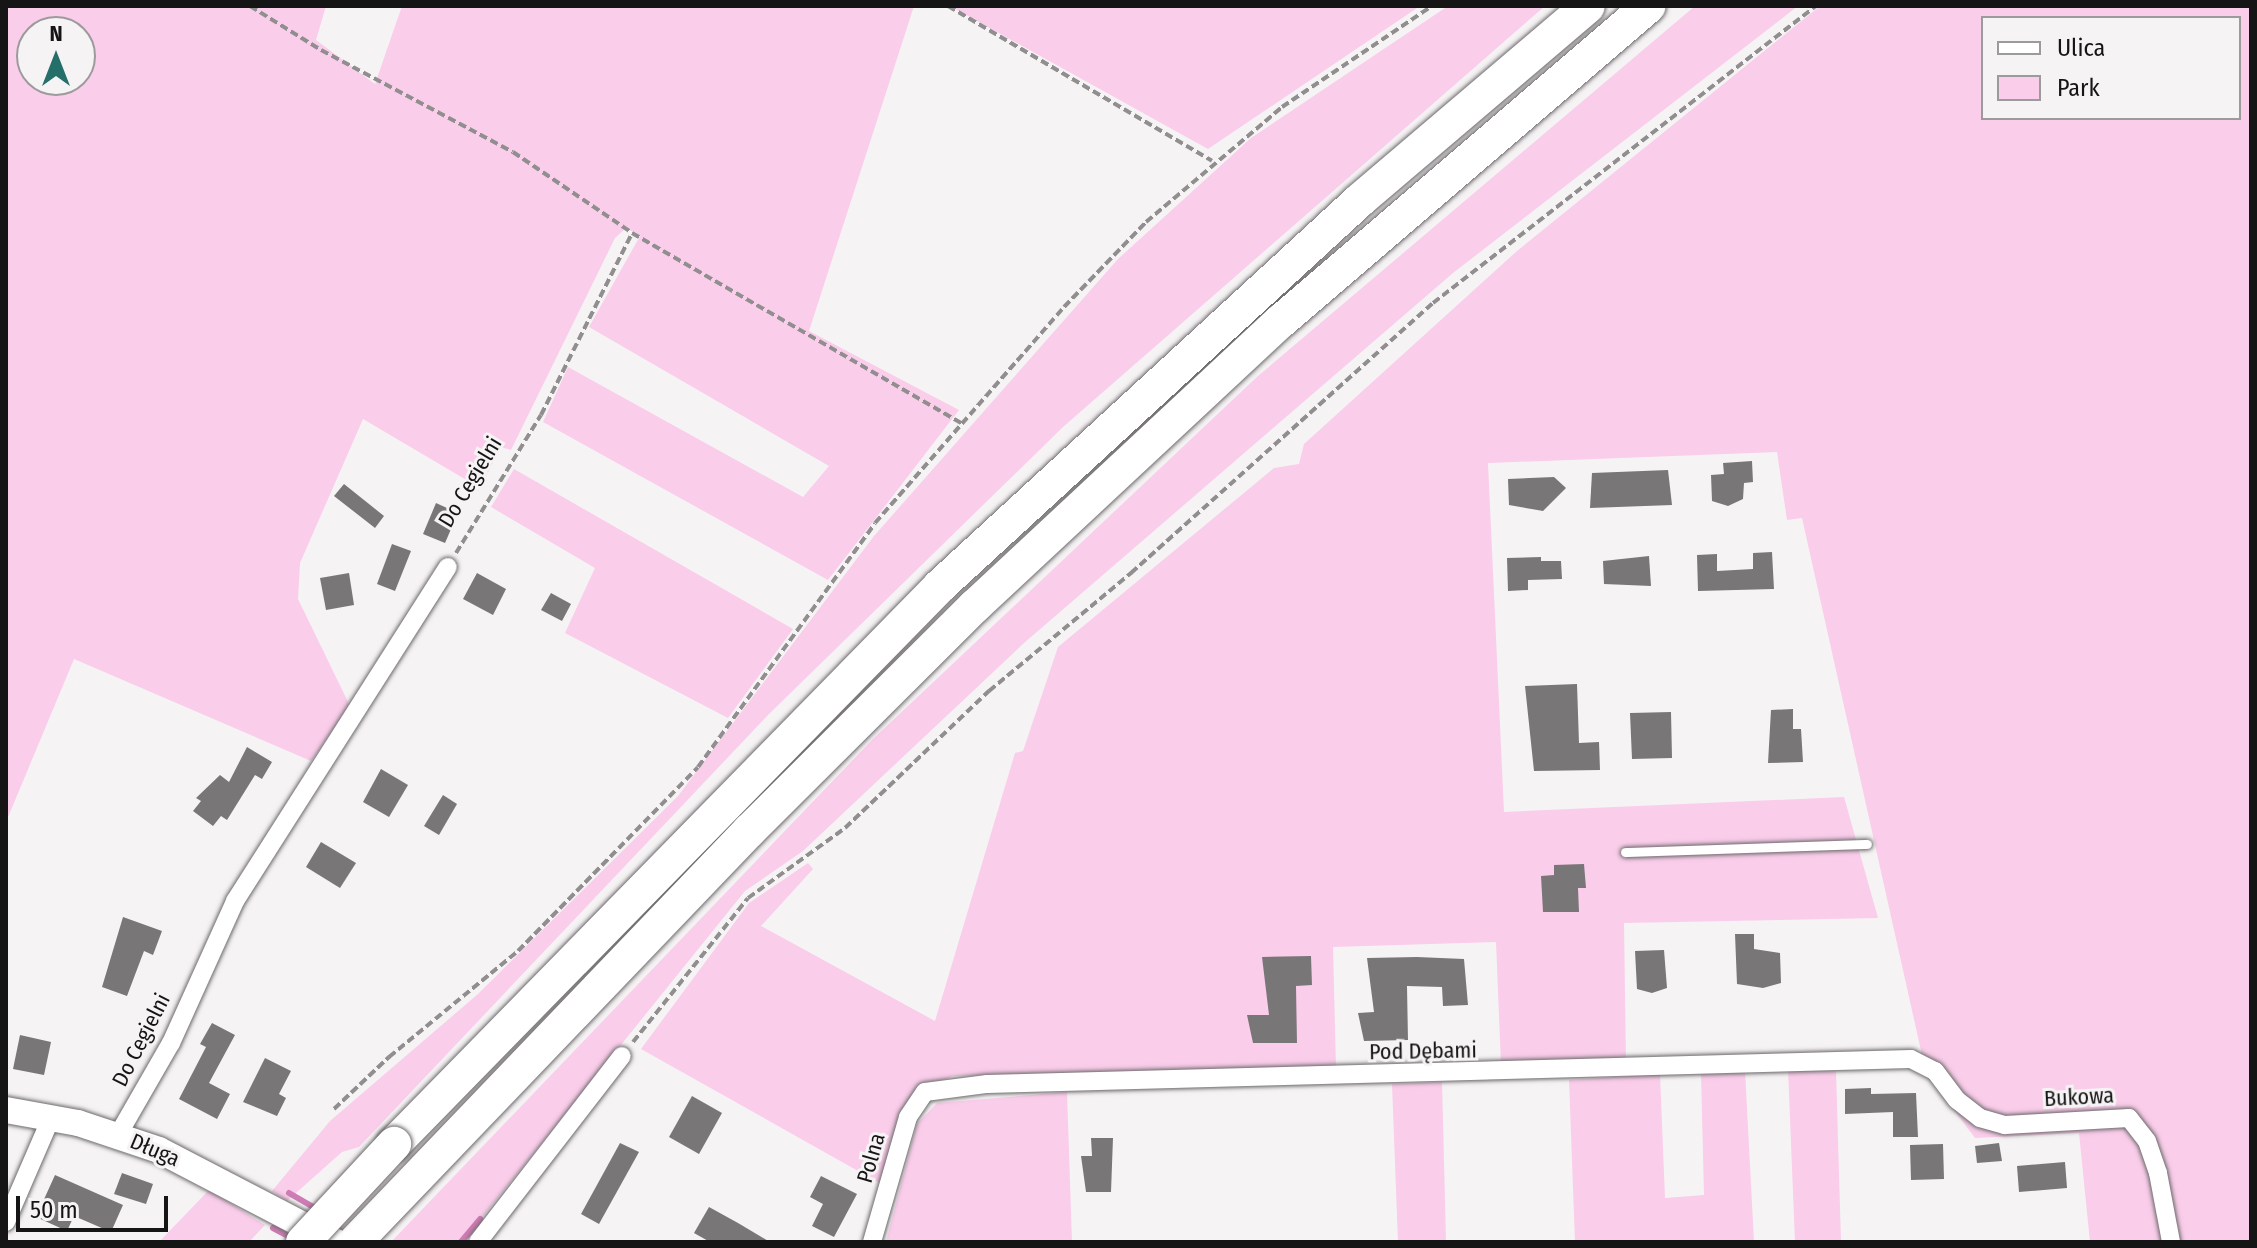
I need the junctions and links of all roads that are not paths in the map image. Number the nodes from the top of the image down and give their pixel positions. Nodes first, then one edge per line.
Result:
1 (1588, 6) edge
2 (1648, 6) edge
3 (448, 567) road end
4 (1867, 844) dead end
5 (1625, 852) dead end
6 (622, 1056) road end
7 (1922, 1064) joint
8 (925, 1092) joint
9 (6, 1110) edge
10 (51, 1118) junction
11 (118, 1135) junction
12 (6, 1222) edge
13 (303, 1242) edge
14 (336, 1242) edge
15 (355, 1242) edge
16 (478, 1242) edge
17 (872, 1242) edge
18 (2171, 1242) edge

1 - 13 highway, bridge
2 - 15 highway
3 - 11 street, Do Cegielni
4 - 5 lane
6 - 16 street
7 - 8 street, Pod Dębami
7 - 18 street, Bukowa
8 - 17 street, Polna
9 - 10 street, Długa
10 - 11 street, Długa
10 - 12 street
11 - 14 street, Długa

